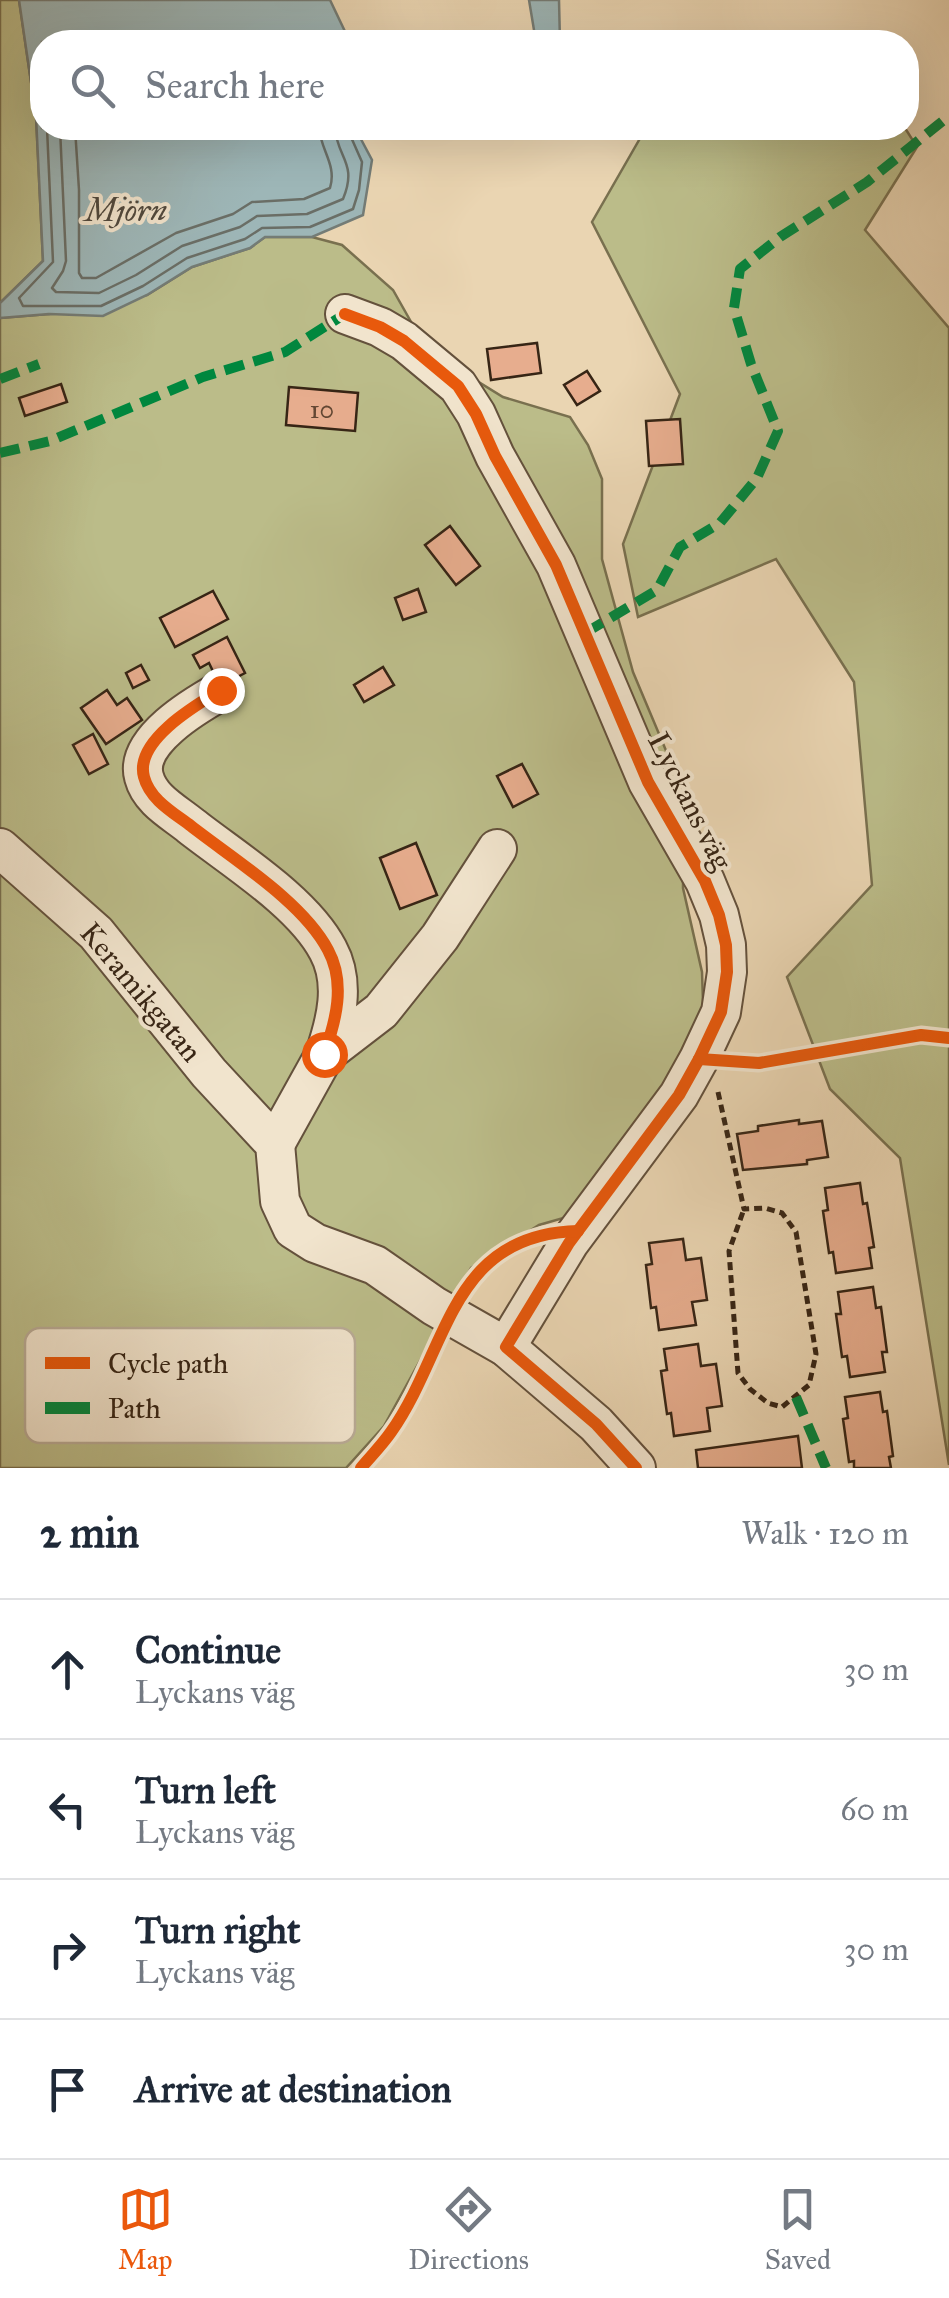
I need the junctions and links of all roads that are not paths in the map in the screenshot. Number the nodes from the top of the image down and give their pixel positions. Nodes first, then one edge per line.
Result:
1 (344, 314) dead end
2 (221, 690) dead end
3 (0, 848) edge
4 (497, 848) dead end
5 (324, 1054) junction
6 (275, 1144) junction
7 (506, 1346) junction
8 (636, 1468) edge

1 - 7 street, Lyckans väg
2 - 5 street
3 - 6 street, Keramikgatan
4 - 5 street
5 - 6 street
6 - 7 street
7 - 8 street

